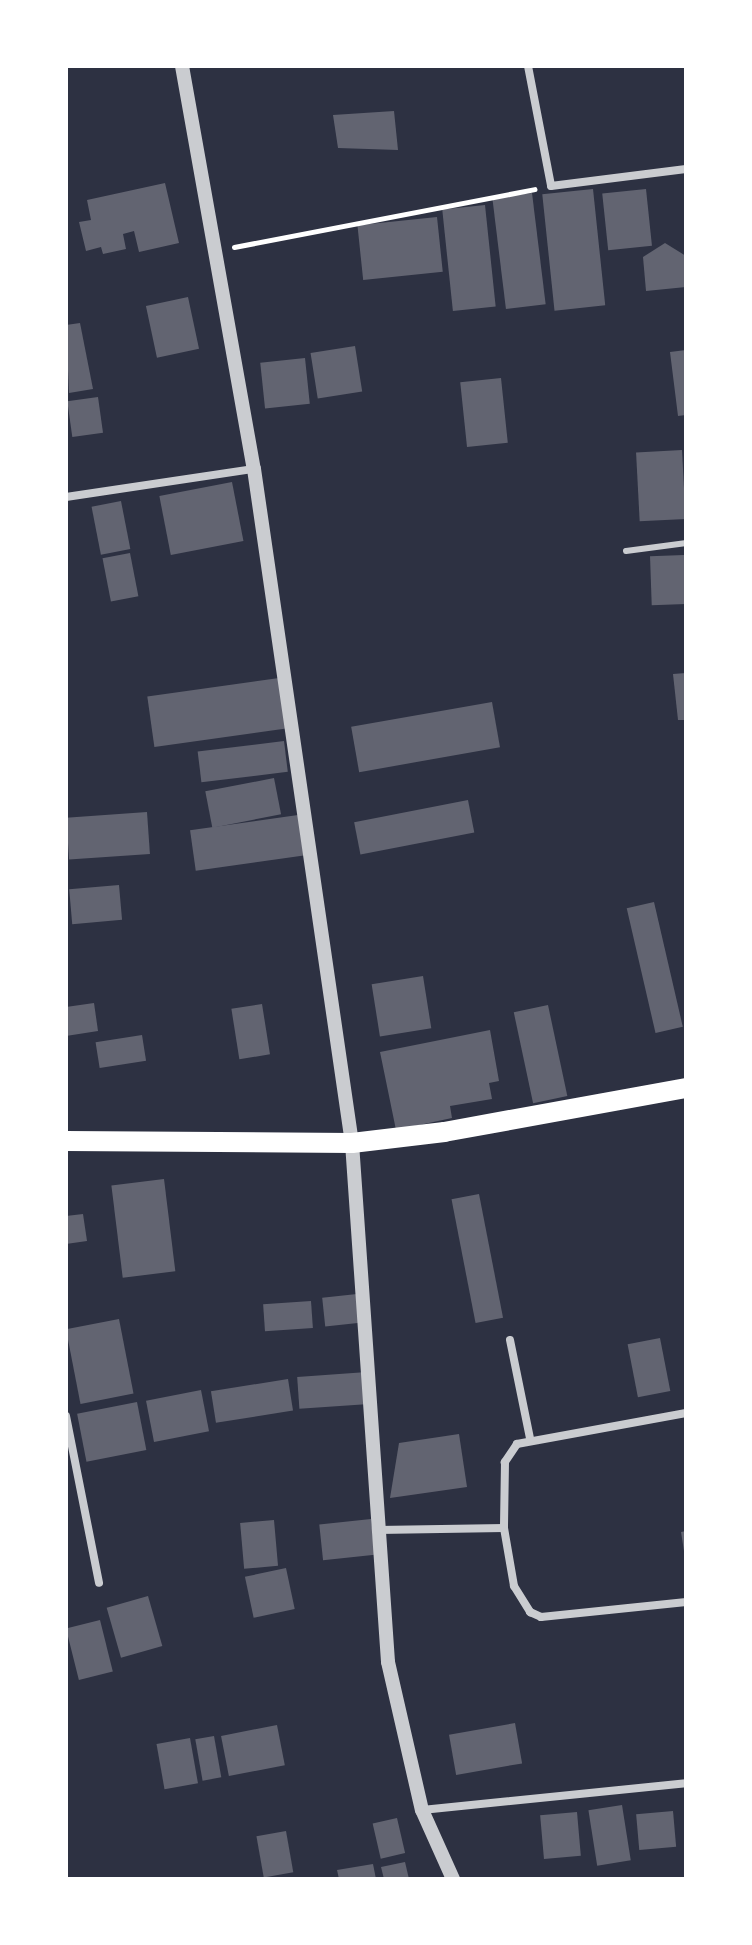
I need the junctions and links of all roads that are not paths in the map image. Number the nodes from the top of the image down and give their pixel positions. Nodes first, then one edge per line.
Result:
1 (182, 66) edge
2 (528, 66) edge
3 (686, 169) edge
4 (254, 469) junction
5 (66, 497) edge
6 (686, 543) edge
7 (626, 551) dead end
8 (686, 1088) edge
9 (66, 1141) edge
10 (352, 1143) junction
11 (510, 1340) dead end
12 (686, 1413) edge
13 (66, 1416) edge
14 (530, 1438) junction
15 (504, 1528) junction
16 (378, 1530) junction
17 (99, 1583) dead end
18 (686, 1602) edge
19 (686, 1783) edge
20 (422, 1810) junction
21 (453, 1879) edge

1 - 4 street
2 - 3 street
4 - 5 street
4 - 10 street
6 - 7 lane
8 - 10 main road
9 - 10 main road
10 - 16 street
11 - 14 street
12 - 14 street
13 - 17 street
14 - 15 street
15 - 16 street
15 - 18 street
16 - 20 street
19 - 20 street
20 - 21 street

